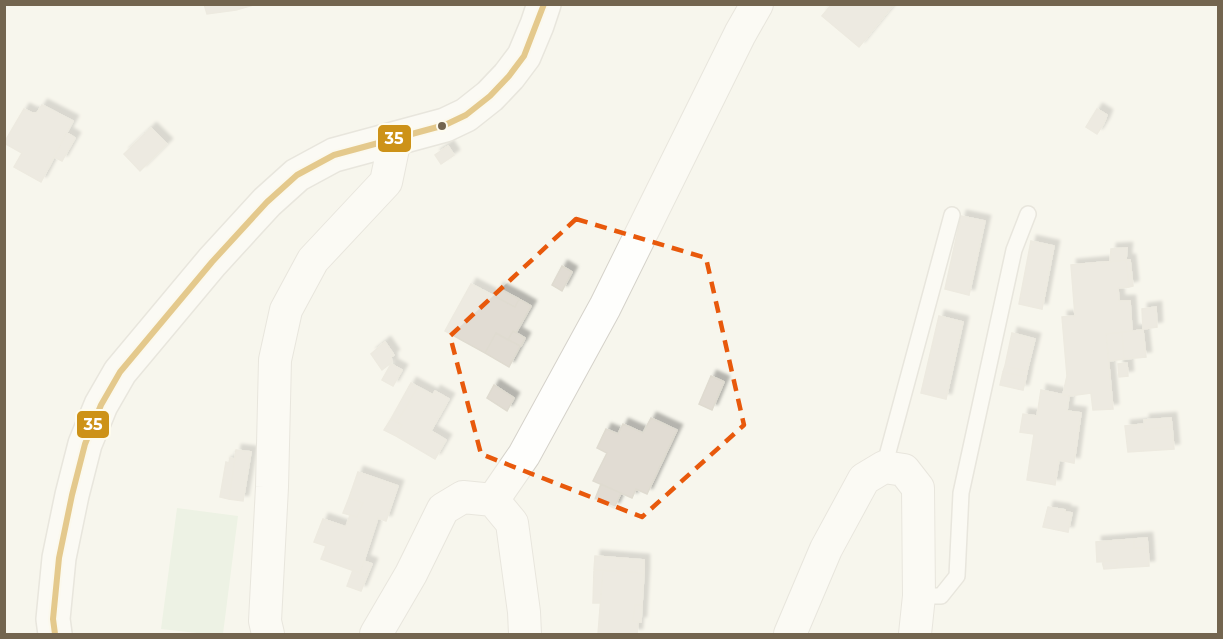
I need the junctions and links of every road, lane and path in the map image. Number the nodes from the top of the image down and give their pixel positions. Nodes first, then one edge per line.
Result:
1 (544, 4) edge
2 (757, 4) edge
3 (395, 139) junction
4 (952, 214) dead end
5 (1028, 214) dead end
6 (884, 466) junction
7 (492, 500) junction
8 (919, 596) junction
9 (55, 634) edge
10 (267, 634) edge
11 (376, 634) edge
12 (525, 634) edge
13 (790, 634) edge
14 (915, 634) edge

1 - 3 street
2 - 7 street
3 - 9 street
3 - 10 street
4 - 6 lane
5 - 8 lane
6 - 8 street
6 - 13 street
7 - 11 street
7 - 12 street
8 - 14 street

